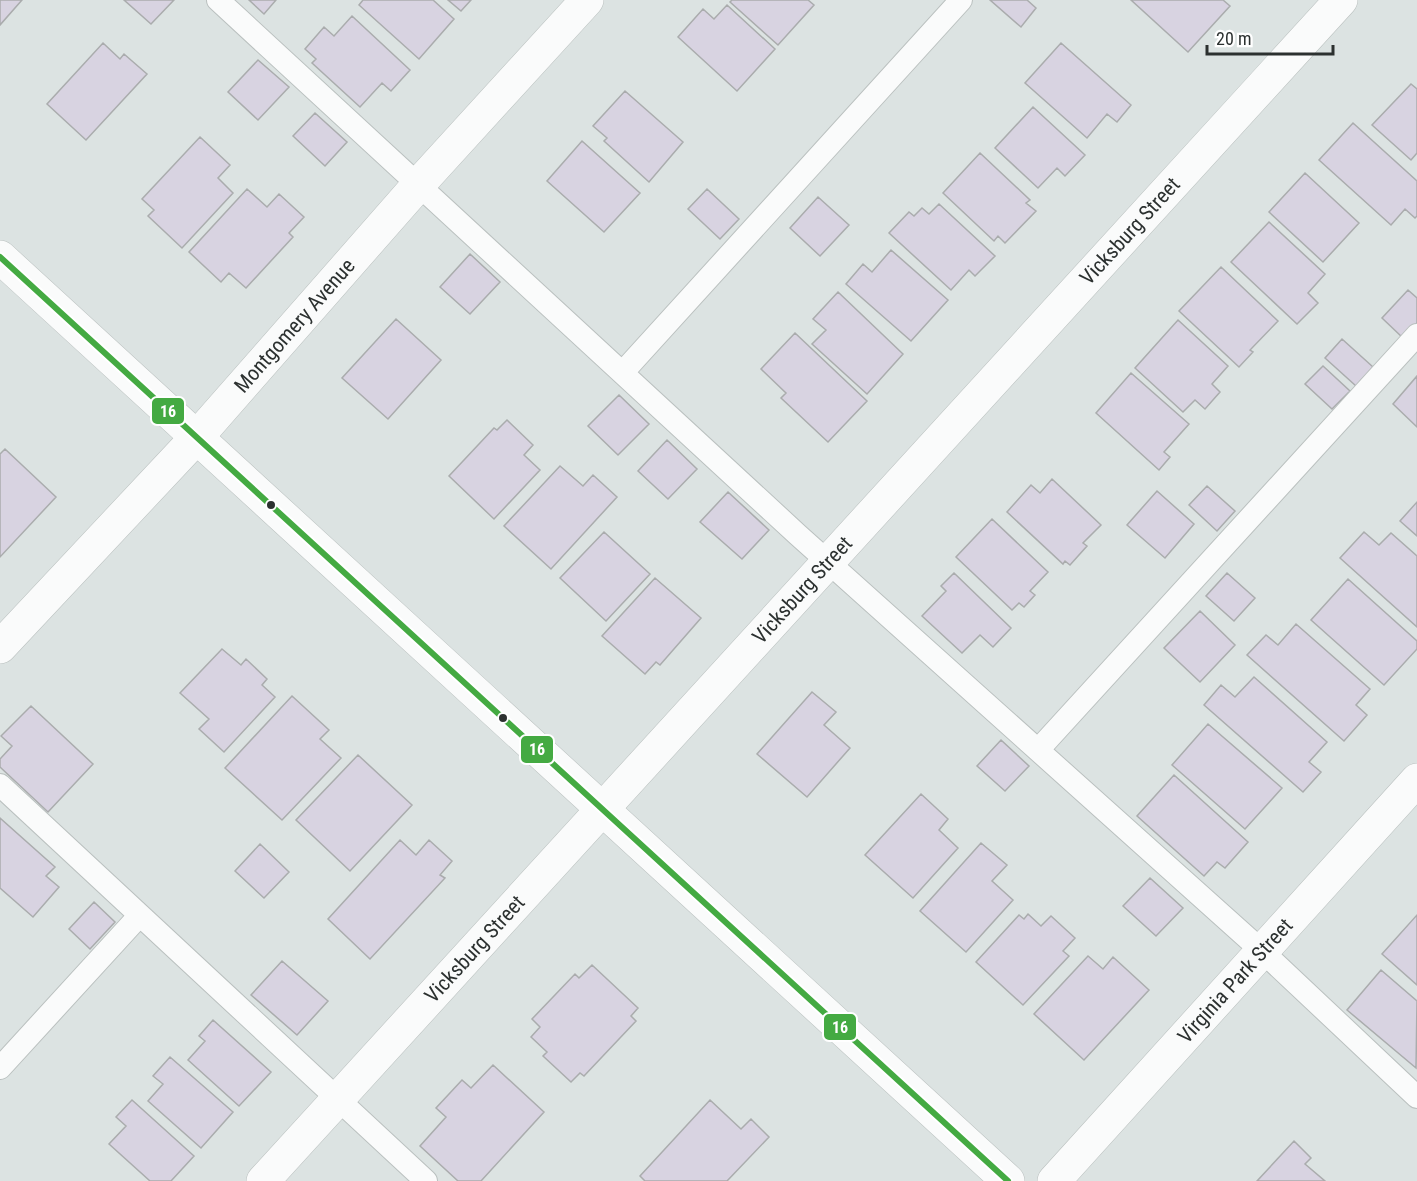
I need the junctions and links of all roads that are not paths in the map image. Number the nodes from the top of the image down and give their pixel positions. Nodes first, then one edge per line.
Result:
1 (218, 0) edge
2 (587, 0) edge
3 (961, 0) edge
4 (1341, 0) edge
5 (419, 184) junction
6 (0, 257) edge
7 (1417, 335) edge
8 (622, 372) junction
9 (196, 437) junction
10 (828, 561) junction
11 (0, 647) edge
12 (1038, 750) junction
13 (1417, 780) edge
14 (0, 785) edge
15 (602, 809) junction
16 (140, 915) junction
17 (1262, 951) junction
18 (0, 1068) edge
19 (1417, 1096) edge
20 (338, 1097) junction
21 (263, 1181) edge
22 (426, 1181) edge
23 (1008, 1181) edge
24 (1054, 1181) edge

1 - 5 lane
2 - 5 street, Montgomery Avenue
3 - 8 lane
4 - 10 street, Vicksburg Street
5 - 8 lane
5 - 9 street, Montgomery Avenue
6 - 9 street
7 - 12 lane
8 - 10 lane
9 - 11 street, Montgomery Avenue
9 - 15 street
10 - 12 lane
10 - 15 street, Vicksburg Street
12 - 17 lane
13 - 17 street, Virginia Park Street
14 - 16 lane
15 - 20 street, Vicksburg Street
15 - 23 street
16 - 18 lane
16 - 20 lane
17 - 19 lane
17 - 24 street, Virginia Park Street
20 - 21 street, Vicksburg Street
20 - 22 lane

